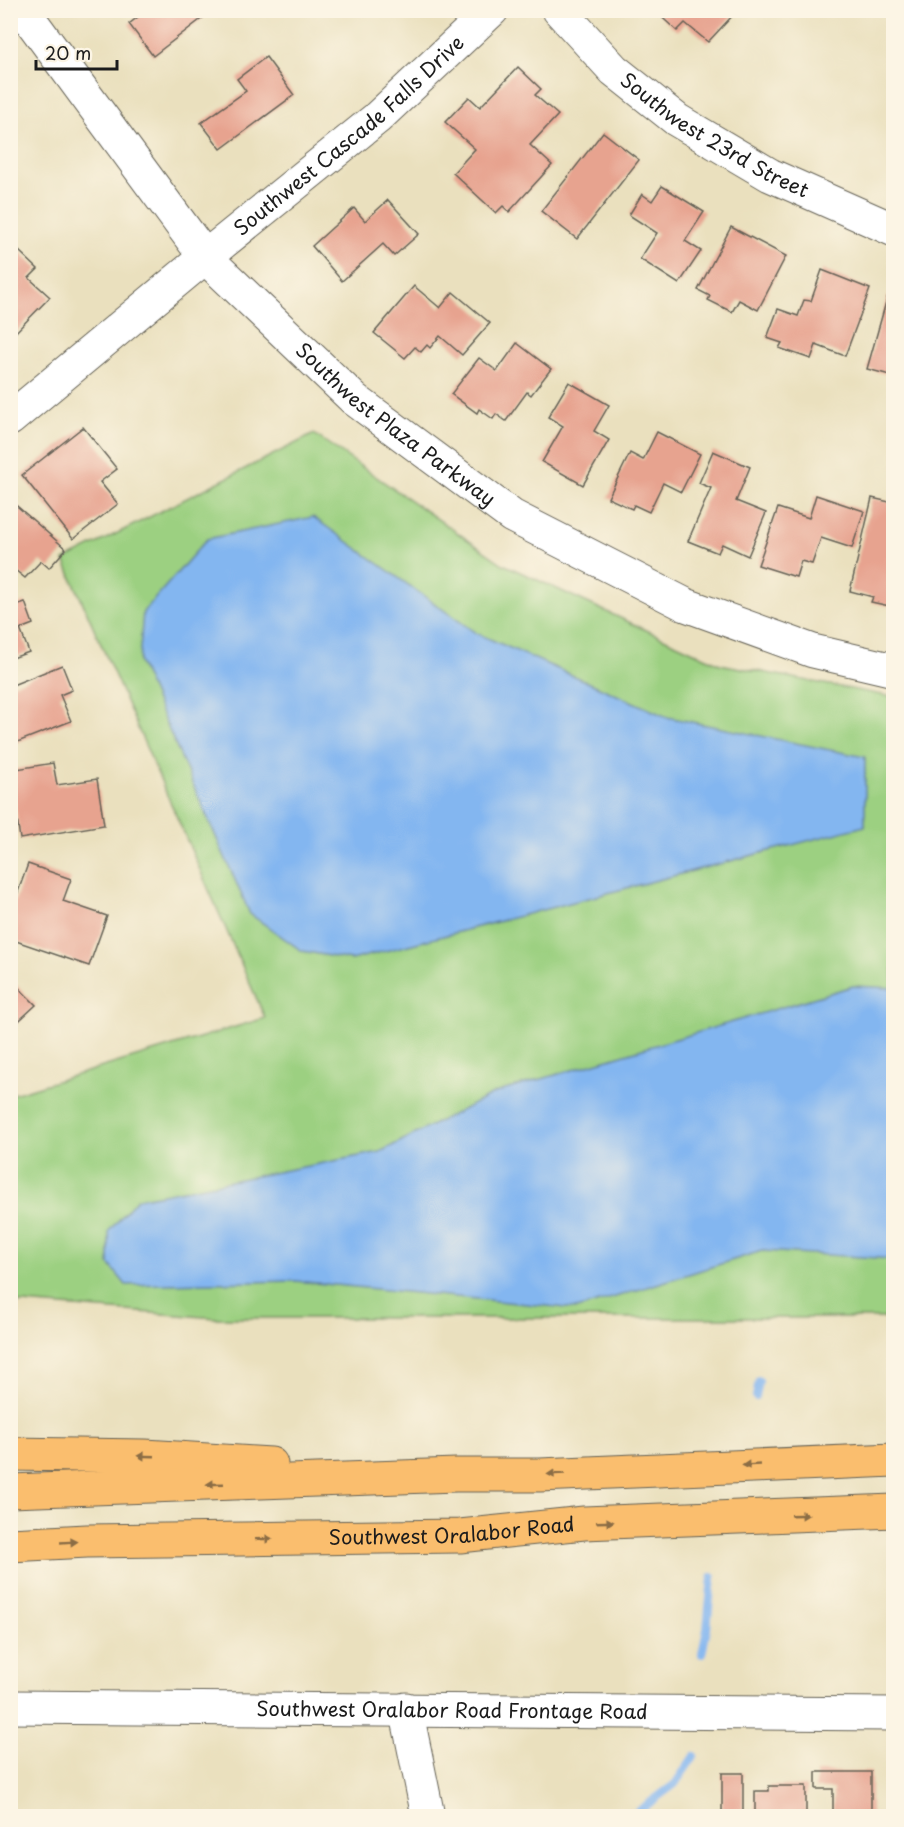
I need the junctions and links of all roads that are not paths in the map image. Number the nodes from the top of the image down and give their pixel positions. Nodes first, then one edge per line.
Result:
1 (23, 10) edge
2 (492, 10) edge
3 (560, 10) edge
4 (894, 230) edge
5 (205, 257) junction
6 (10, 419) edge
7 (894, 670) edge
8 (10, 1454) edge
9 (894, 1460) edge
10 (456, 1474) junction
11 (10, 1491) edge
12 (894, 1511) edge
13 (10, 1545) edge
14 (10, 1707) edge
15 (406, 1709) junction
16 (894, 1714) edge
17 (428, 1816) edge

1 - 5 street, Southwest Plaza Parkway
2 - 5 street, Southwest Cascade Falls Drive
3 - 4 street, Southwest 23rd Street
5 - 6 street, Southwest Cascade Falls Drive
5 - 7 street, Southwest Plaza Parkway
10 -> 8 main road
9 -> 10 main road
10 -> 11 main road
13 -> 12 main road, Southwest Oralabor Road
14 - 15 street, Southwest Oralabor Road Frontage Road
15 - 16 street, Southwest Oralabor Road Frontage Road
15 - 17 street

